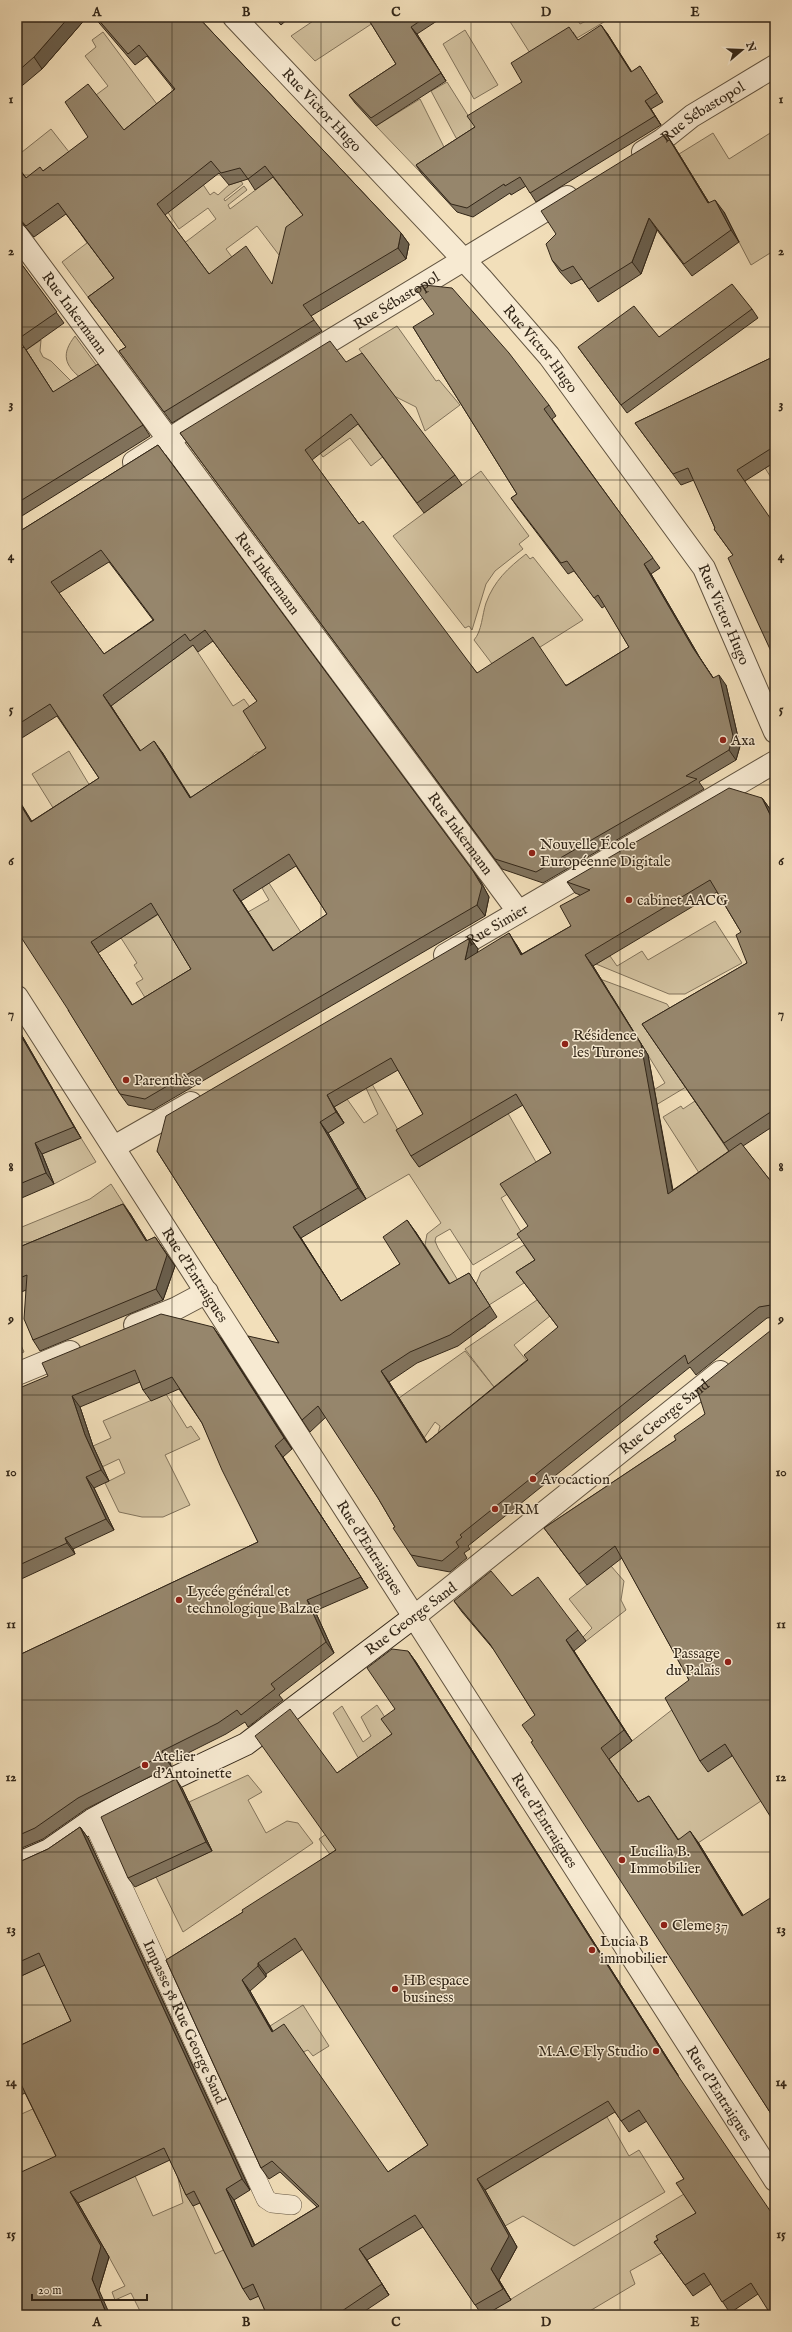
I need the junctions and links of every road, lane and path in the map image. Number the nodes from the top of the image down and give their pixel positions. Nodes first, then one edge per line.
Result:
1 (234, 17) edge
2 (775, 66) edge
3 (628, 161) edge
4 (587, 185) edge
5 (17, 235) edge
6 (463, 260) junction
7 (169, 440) junction
8 (114, 475) edge
9 (775, 732) edge
10 (775, 762) edge
11 (518, 911) junction
12 (427, 965) edge
13 (17, 997) edge
14 (208, 1093) edge
15 (114, 1147) junction
16 (207, 1292) junction
17 (118, 1333) edge
18 (89, 1345) edge
19 (739, 1357) edge
20 (17, 1374) edge
21 (415, 1616) junction
22 (92, 1820) junction
23 (17, 1864) edge
24 (775, 2180) edge
25 (292, 2205) dead end

1 - 6 street, Rue Victor Hugo
2 - 3 street, Rue Sébastopol
4 - 6 street, Rue Sébastopol
5 - 7 street, Rue Inkermann
6 - 7 street, Rue Sébastopol
6 - 9 street, Rue Victor Hugo
7 - 8 street, Rue Sébastopol
7 - 11 street, Rue Inkermann
10 - 11 street, Rue Simier
11 - 12 street, Rue Simier
13 - 15 street, Rue d'Entraigues
14 - 15 street
15 - 16 street, Rue d'Entraigues
16 - 17 street
16 - 21 street, Rue d'Entraigues
18 - 20 street
19 - 21 street, Rue George Sand
21 - 22 street, Rue George Sand
21 - 24 street, Rue d'Entraigues
22 - 23 street, Rue George Sand
22 - 25 lane, Impasse 58 Rue George Sand

